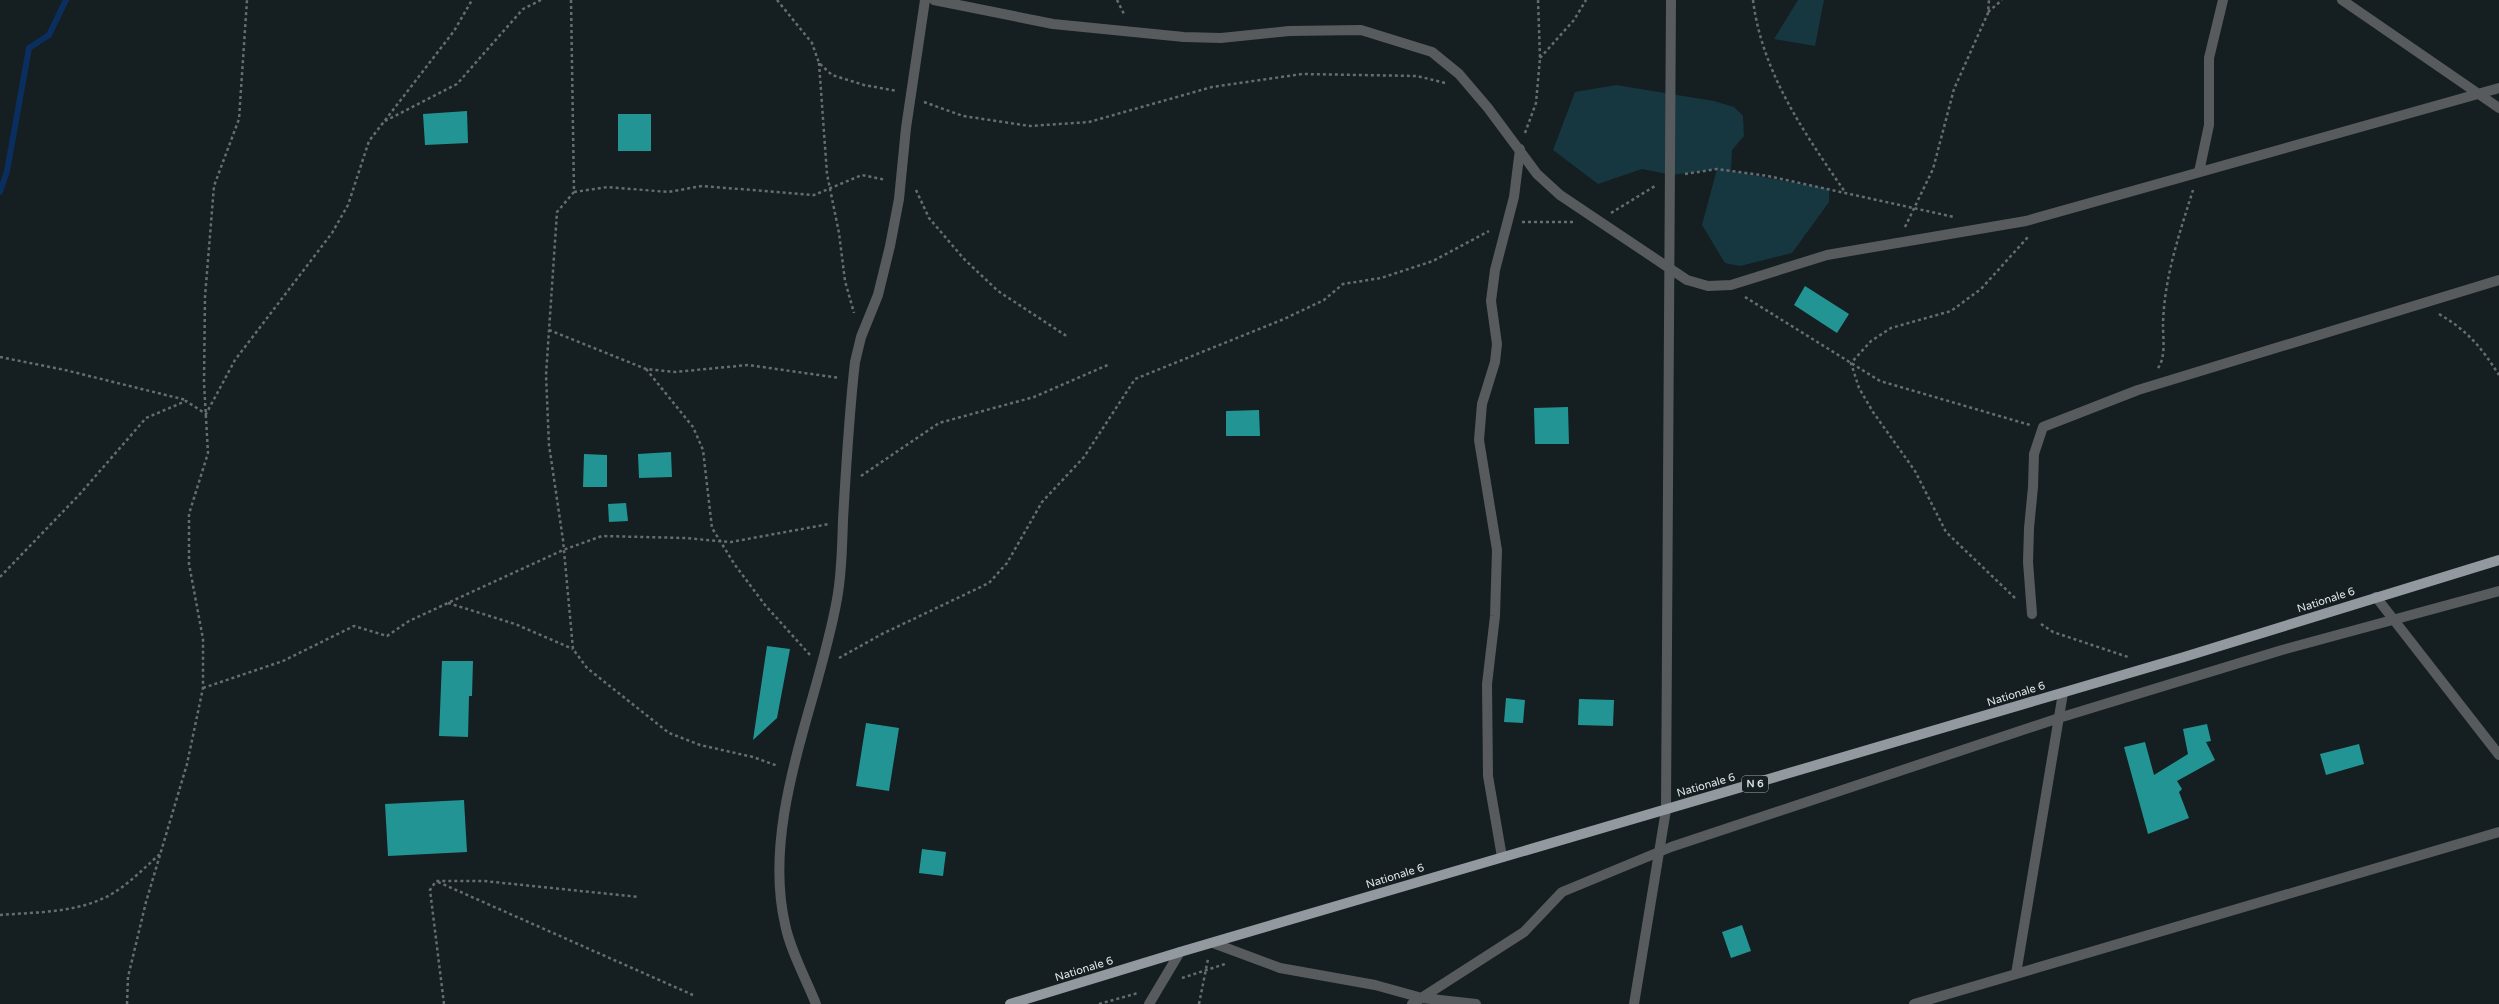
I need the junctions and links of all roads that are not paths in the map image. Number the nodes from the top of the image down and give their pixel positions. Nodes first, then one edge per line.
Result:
1 (925, 0) edge
2 (934, 0) edge
3 (1671, 0) edge
4 (2223, 0) edge
5 (2342, 0) edge
6 (2499, 88) edge
7 (2479, 93) junction
8 (2499, 108) edge
9 (1520, 150) junction
10 (2199, 172) junction
11 (1669, 268) junction
12 (2499, 280) edge
13 (2499, 560) edge
14 (2499, 591) edge
15 (2376, 597) junction
16 (2032, 614) road end
17 (2394, 620) junction
18 (2064, 693) junction
19 (2059, 718) junction
20 (2499, 755) edge
21 (1666, 810) junction
22 (2499, 832) edge
23 (1659, 853) junction
24 (1502, 857) junction
25 (1213, 943) junction
26 (1180, 952) junction
27 (2016, 974) junction
28 (1422, 998) junction
29 (816, 1004) edge
30 (1010, 1004) edge
31 (1149, 1004) edge
32 (1412, 1004) edge
33 (1476, 1004) edge
34 (1634, 1004) edge
35 (1914, 1004) edge

1 - 29 street
2 - 9 street
3 - 11 street
4 - 10 street
5 - 7 street
6 - 7 street
7 - 8 street
7 - 10 street
9 - 11 street
9 - 24 street
10 - 11 street
11 - 21 street
12 - 16 street
13 - 15 main road, Nationale 6 / N 6
14 - 17 street
15 - 17 street
15 - 18 main road, Nationale 6 / N 6
17 - 19 street
17 - 20 street
18 - 19 street
18 - 21 main road, Nationale 6 / N 6
19 - 23 street
19 - 27 street
21 - 23 street
21 - 24 main road, Nationale 6 / N 6
22 - 27 street
23 - 28 street
23 - 34 street
24 - 25 main road, Nationale 6 / N 6
25 - 26 main road, Nationale 6 / N 6
25 - 28 street
26 - 30 main road, Nationale 6 / N 6
26 - 31 street
27 - 35 street
28 - 32 street
28 - 33 street

